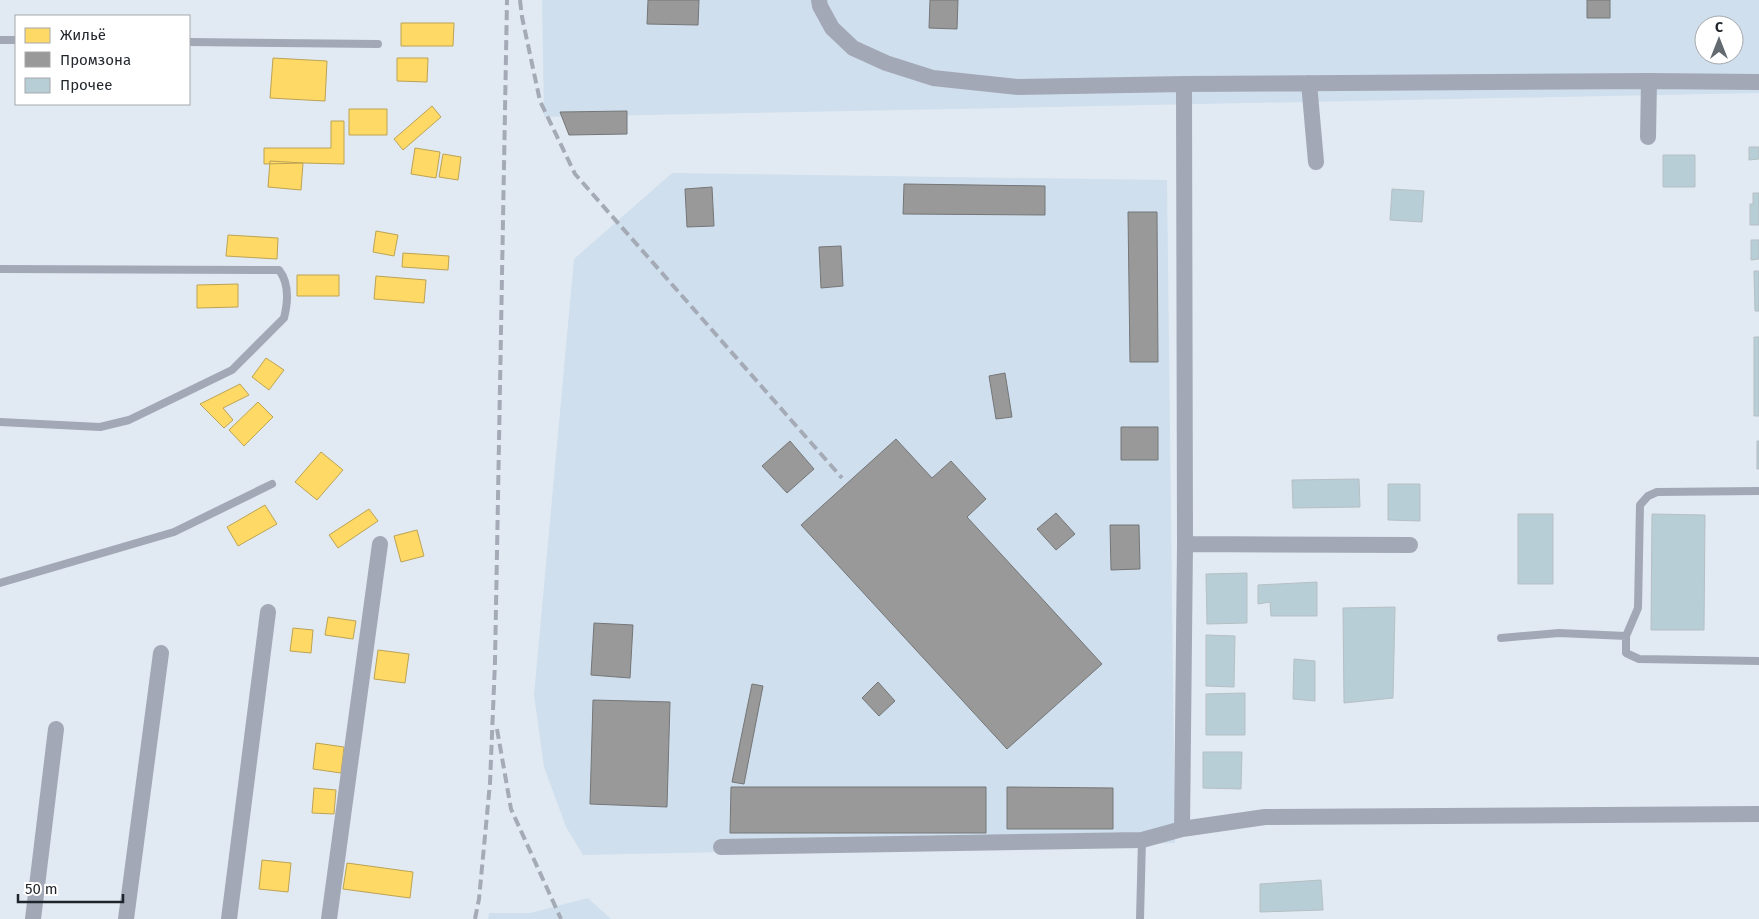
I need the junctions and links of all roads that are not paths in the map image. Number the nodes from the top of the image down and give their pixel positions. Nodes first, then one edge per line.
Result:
1 (819, 0) edge
2 (0, 40) edge
3 (15, 40) edge
4 (190, 42) edge
5 (378, 44) dead end
6 (1649, 81) junction
7 (1759, 82) edge
8 (1309, 83) junction
9 (1184, 84) junction
10 (1648, 137) dead end
11 (1316, 162) dead end
12 (0, 269) edge
13 (0, 422) edge
14 (272, 484) dead end
15 (1759, 491) edge
16 (380, 544) dead end
17 (1185, 544) junction
18 (1410, 545) dead end
19 (0, 582) edge
20 (268, 612) dead end
21 (1626, 636) junction
22 (1502, 638) dead end
23 (161, 653) dead end
24 (1759, 661) edge
25 (56, 729) dead end
26 (1759, 814) edge
27 (1182, 829) junction
28 (1142, 840) junction
29 (721, 847) dead end
30 (33, 919) edge
31 (126, 919) edge
32 (229, 919) edge
33 (329, 919) edge
34 (1140, 919) edge

1 - 9 street
2 - 3 lane
4 - 5 lane
6 - 7 street
6 - 8 street
6 - 10 street
8 - 9 street
8 - 11 street
9 - 17 street
12 - 13 lane
14 - 19 lane
15 - 21 lane
16 - 33 street
17 - 18 street
17 - 27 street
20 - 32 street
21 - 22 lane
21 - 24 lane
23 - 31 street
25 - 30 street
26 - 27 street
27 - 28 street
28 - 29 street
28 - 34 lane

